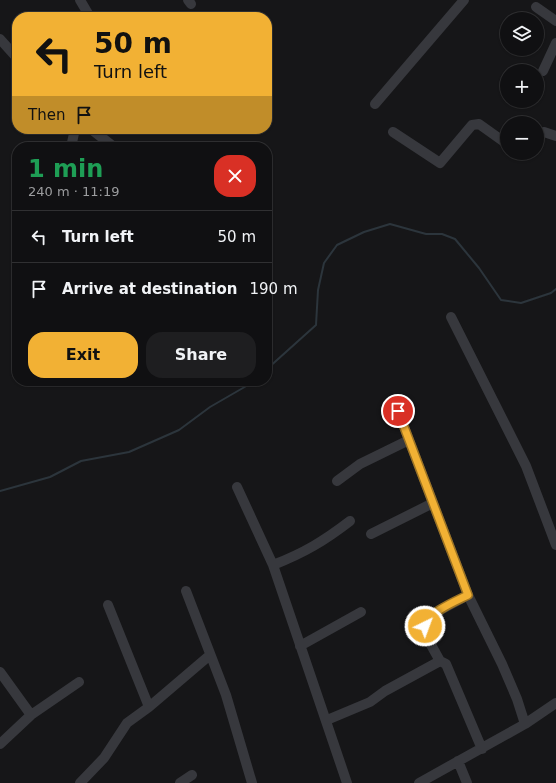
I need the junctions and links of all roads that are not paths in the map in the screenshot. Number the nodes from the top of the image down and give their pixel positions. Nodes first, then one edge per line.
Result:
1 (80, 0) edge
2 (464, 0) edge
3 (536, 6) dead end
4 (87, 12) edge
5 (556, 20) edge
6 (0, 40) edge
7 (556, 43) edge
8 (12, 53) edge
9 (544, 69) edge
10 (375, 104) dead end
11 (393, 132) dead end
12 (544, 132) edge
13 (97, 134) edge
14 (556, 136) edge
15 (500, 139) edge
16 (108, 142) edge
17 (451, 317) dead end
18 (398, 411) dead end
19 (409, 440) junction
20 (337, 481) dead end
21 (237, 487) dead end
22 (433, 503) junction
23 (350, 521) dead end
24 (371, 534) dead end
25 (556, 545) edge
26 (273, 565) junction
27 (186, 591) dead end
28 (468, 595) junction
29 (108, 605) dead end
30 (361, 612) dead end
31 (300, 646) junction
32 (210, 655) junction
33 (440, 661) junction
34 (0, 672) edge
35 (79, 682) dead end
36 (556, 703) edge
37 (149, 707) junction
38 (31, 715) junction
39 (326, 720) junction
40 (525, 724) junction
41 (0, 744) edge
42 (482, 749) junction
43 (458, 761) junction
44 (192, 775) dead end
45 (80, 783) edge
46 (180, 783) edge
47 (252, 783) edge
48 (347, 783) edge
49 (419, 783) edge
50 (468, 783) edge

1 - 4 street
2 - 10 street
3 - 5 street
6 - 8 street
7 - 9 street
11 - 15 street
12 - 14 street
13 - 16 street
17 - 25 street
18 - 19 street
19 - 20 street
19 - 22 street
21 - 26 street
22 - 24 street
22 - 28 street
23 - 26 street
26 - 31 street
27 - 32 street
28 - 33 street
28 - 40 street
29 - 37 street
30 - 31 street
31 - 39 street
32 - 37 street
32 - 47 street
33 - 39 street
33 - 42 street
34 - 38 street
35 - 38 street
36 - 40 street
37 - 45 street
38 - 41 street
39 - 48 street
40 - 42 street
42 - 43 street
43 - 49 street
43 - 50 street
44 - 46 street

